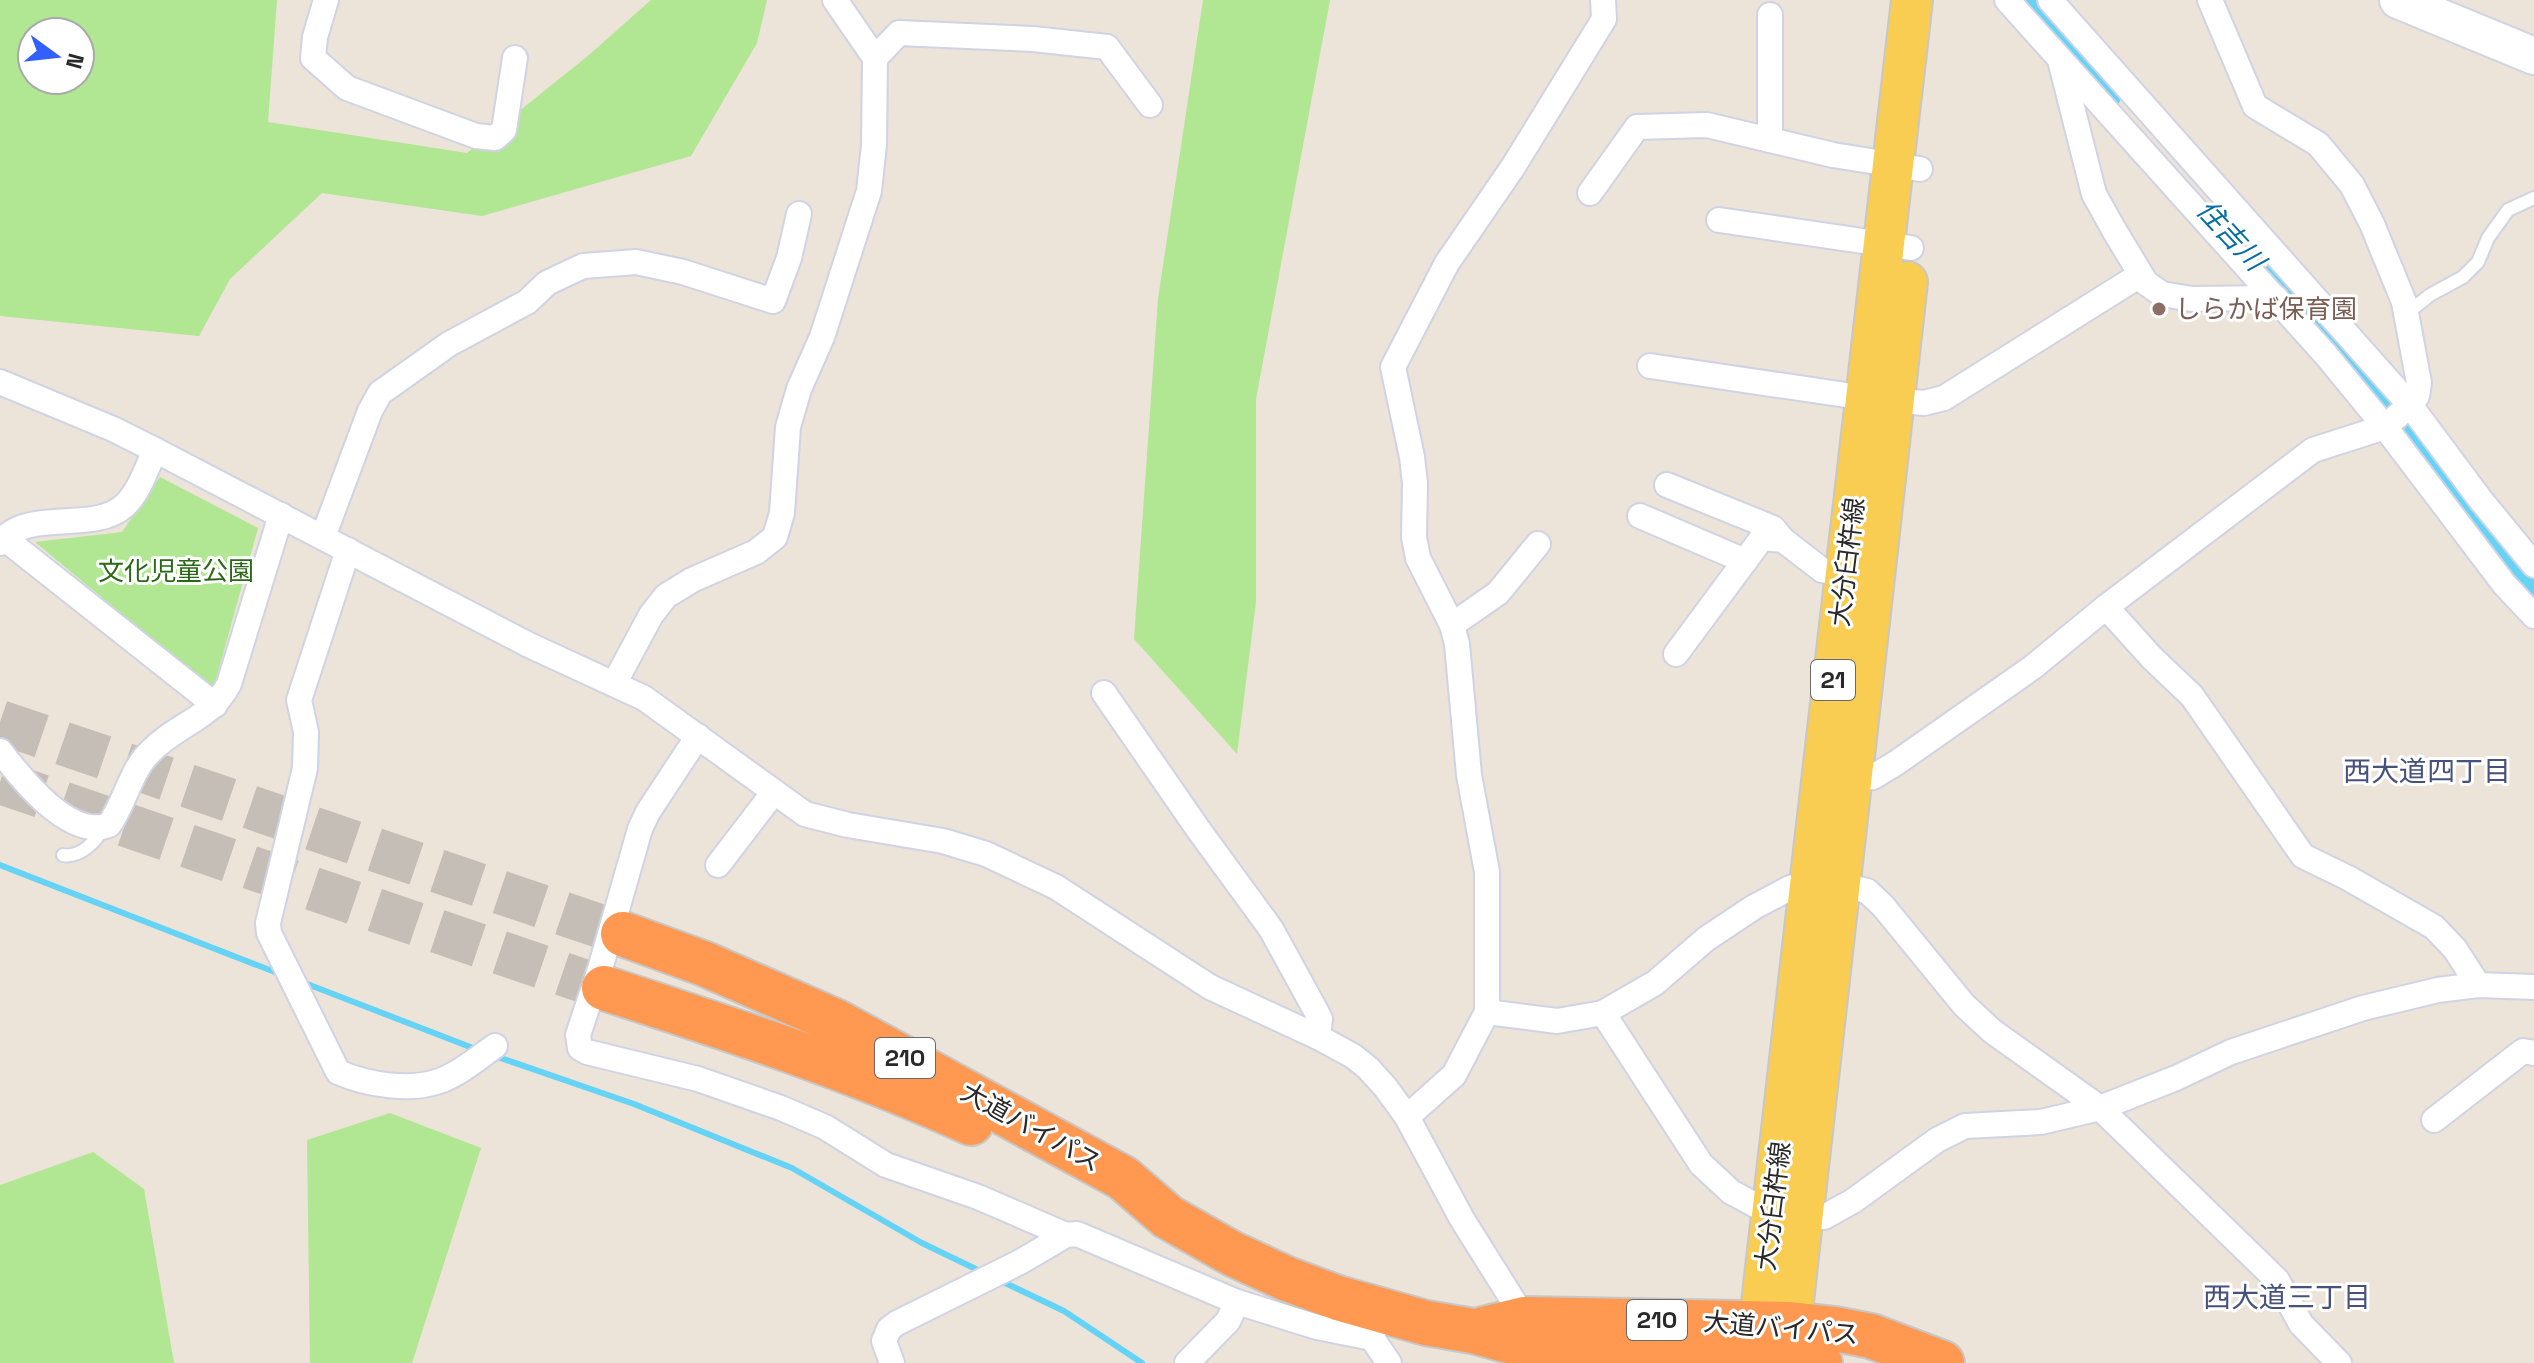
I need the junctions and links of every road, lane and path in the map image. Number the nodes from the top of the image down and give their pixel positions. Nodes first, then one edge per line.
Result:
1 (326, 0) edge
2 (835, 0) edge
3 (1603, 0) edge
4 (1912, 0) edge
5 (1939, 0) edge
6 (2007, 0) edge
7 (2050, 0) edge
8 (2210, 0) edge
9 (2398, 0) edge
10 (1770, 15) dead end
11 (2534, 56) edge
12 (515, 58) dead end
13 (875, 58) junction
14 (2059, 58) junction
15 (1150, 105) dead end
16 (1770, 140) junction
17 (1906, 167) junction
18 (1590, 193) dead end
19 (2534, 198) edge
20 (799, 214) dead end
21 (1719, 220) dead end
22 (1897, 247) junction
23 (2140, 275) junction
24 (2276, 298) junction
25 (2406, 314) junction
26 (1650, 366) dead end
27 (0, 382) edge
28 (1880, 399) junction
29 (2410, 405) junction
30 (2385, 427) junction
31 (155, 450) junction
32 (1667, 485) dead end
33 (281, 515) junction
34 (1640, 516) dead end
35 (323, 537) junction
36 (1783, 540) junction
37 (2, 541) edge
38 (1538, 544) dead end
39 (348, 550) junction
40 (1745, 561) junction
41 (2534, 565) edge
42 (1860, 578) junction
43 (2106, 607) junction
44 (2534, 616) edge
45 (1452, 625) junction
46 (1676, 654) dead end
47 (614, 684) junction
48 (1104, 693) dead end
49 (215, 705) junction
50 (698, 736) junction
51 (0, 751) edge
52 (1836, 781) junction
53 (774, 792) junction
54 (103, 827) junction
55 (63, 855) dead end
56 (718, 865) dead end
57 (1825, 882) junction
58 (623, 934) tunnel mouth
59 (2478, 985) junction
60 (2534, 987) edge
61 (604, 988) tunnel mouth
62 (1487, 1012) junction
63 (1603, 1013) junction
64 (1318, 1037) junction
65 (495, 1046) dead end
66 (2534, 1053) edge
67 (2100, 1108) junction
68 (1407, 1117) junction
69 (2434, 1120) dead end
70 (1787, 1216) junction
71 (1168, 1217) junction
72 (1066, 1235) junction
73 (1237, 1302) junction
74 (1376, 1324) junction
75 (1541, 1344) edge
76 (1779, 1350) edge
77 (1666, 1360) edge
78 (892, 1363) edge
79 (1187, 1363) edge
80 (1389, 1363) edge
81 (1942, 1363) edge
82 (2339, 1363) edge

1 - 12 street
2 - 13 street
3 - 45 street
4 - 17 main road, 大分臼杵線 / 21
5 - 17 main road, 大分臼杵線 / 21
6 - 14 street
7 - 29 street
8 - 25 street
9 - 11 street
10 - 16 street
13 - 15 street
13 - 47 street
14 - 23 street
14 - 24 street
16 - 17 street
16 - 18 street
17 - 22 main road, 大分臼杵線 / 21
19 - 25 lane
20 - 35 street
21 - 22 street
22 - 28 main road, 大分臼杵線 / 21
23 - 24 street
23 - 28 street
24 - 30 street
25 - 29 street
26 - 28 street
27 - 31 street
28 - 42 main road, 大分臼杵線 / 21
29 - 30 street
29 - 41 street
30 - 43 street
30 - 44 street
31 - 33 street
31 - 37 street
32 - 36 street
33 - 35 street
33 - 49 street
34 - 40 street
35 - 39 street
36 - 40 street
36 - 42 street
37 - 49 street
38 - 45 street
39 - 47 street
39 - 65 street
40 - 46 street
42 - 52 main road, 大分臼杵線 / 21
43 - 52 street
43 - 59 street
45 - 62 street
47 - 50 street
48 - 64 street
49 - 54 street
50 - 53 street
50 - 72 street
51 - 54 street
52 - 57 main road, 大分臼杵線 / 21
53 - 56 street
53 - 64 street
54 - 55 lane
57 - 63 street
57 - 67 street
57 - 70 main road, 大分臼杵線 / 21
58 - 71 highway, 大道バイパス / 210
59 - 60 street
59 - 67 street
61 - 71 highway, 大道バイパス / 210
62 - 63 street
62 - 68 street
63 - 70 street
64 - 68 street
66 - 69 street
67 - 70 street
67 - 82 street
68 - 75 street
70 - 76 main road, 大分臼杵線 / 21
71 - 74 highway, 大道バイパス / 210
72 - 73 street
72 - 78 street
73 - 74 street
73 - 79 street
74 - 75 highway, 大道バイパス / 210
74 - 80 street
75 - 76 highway, 大道バイパス / 210
75 - 77 highway, 大道バイパス / 210
76 - 77 highway, 大道バイパス / 210
76 - 81 highway, 大道バイパス / 210

